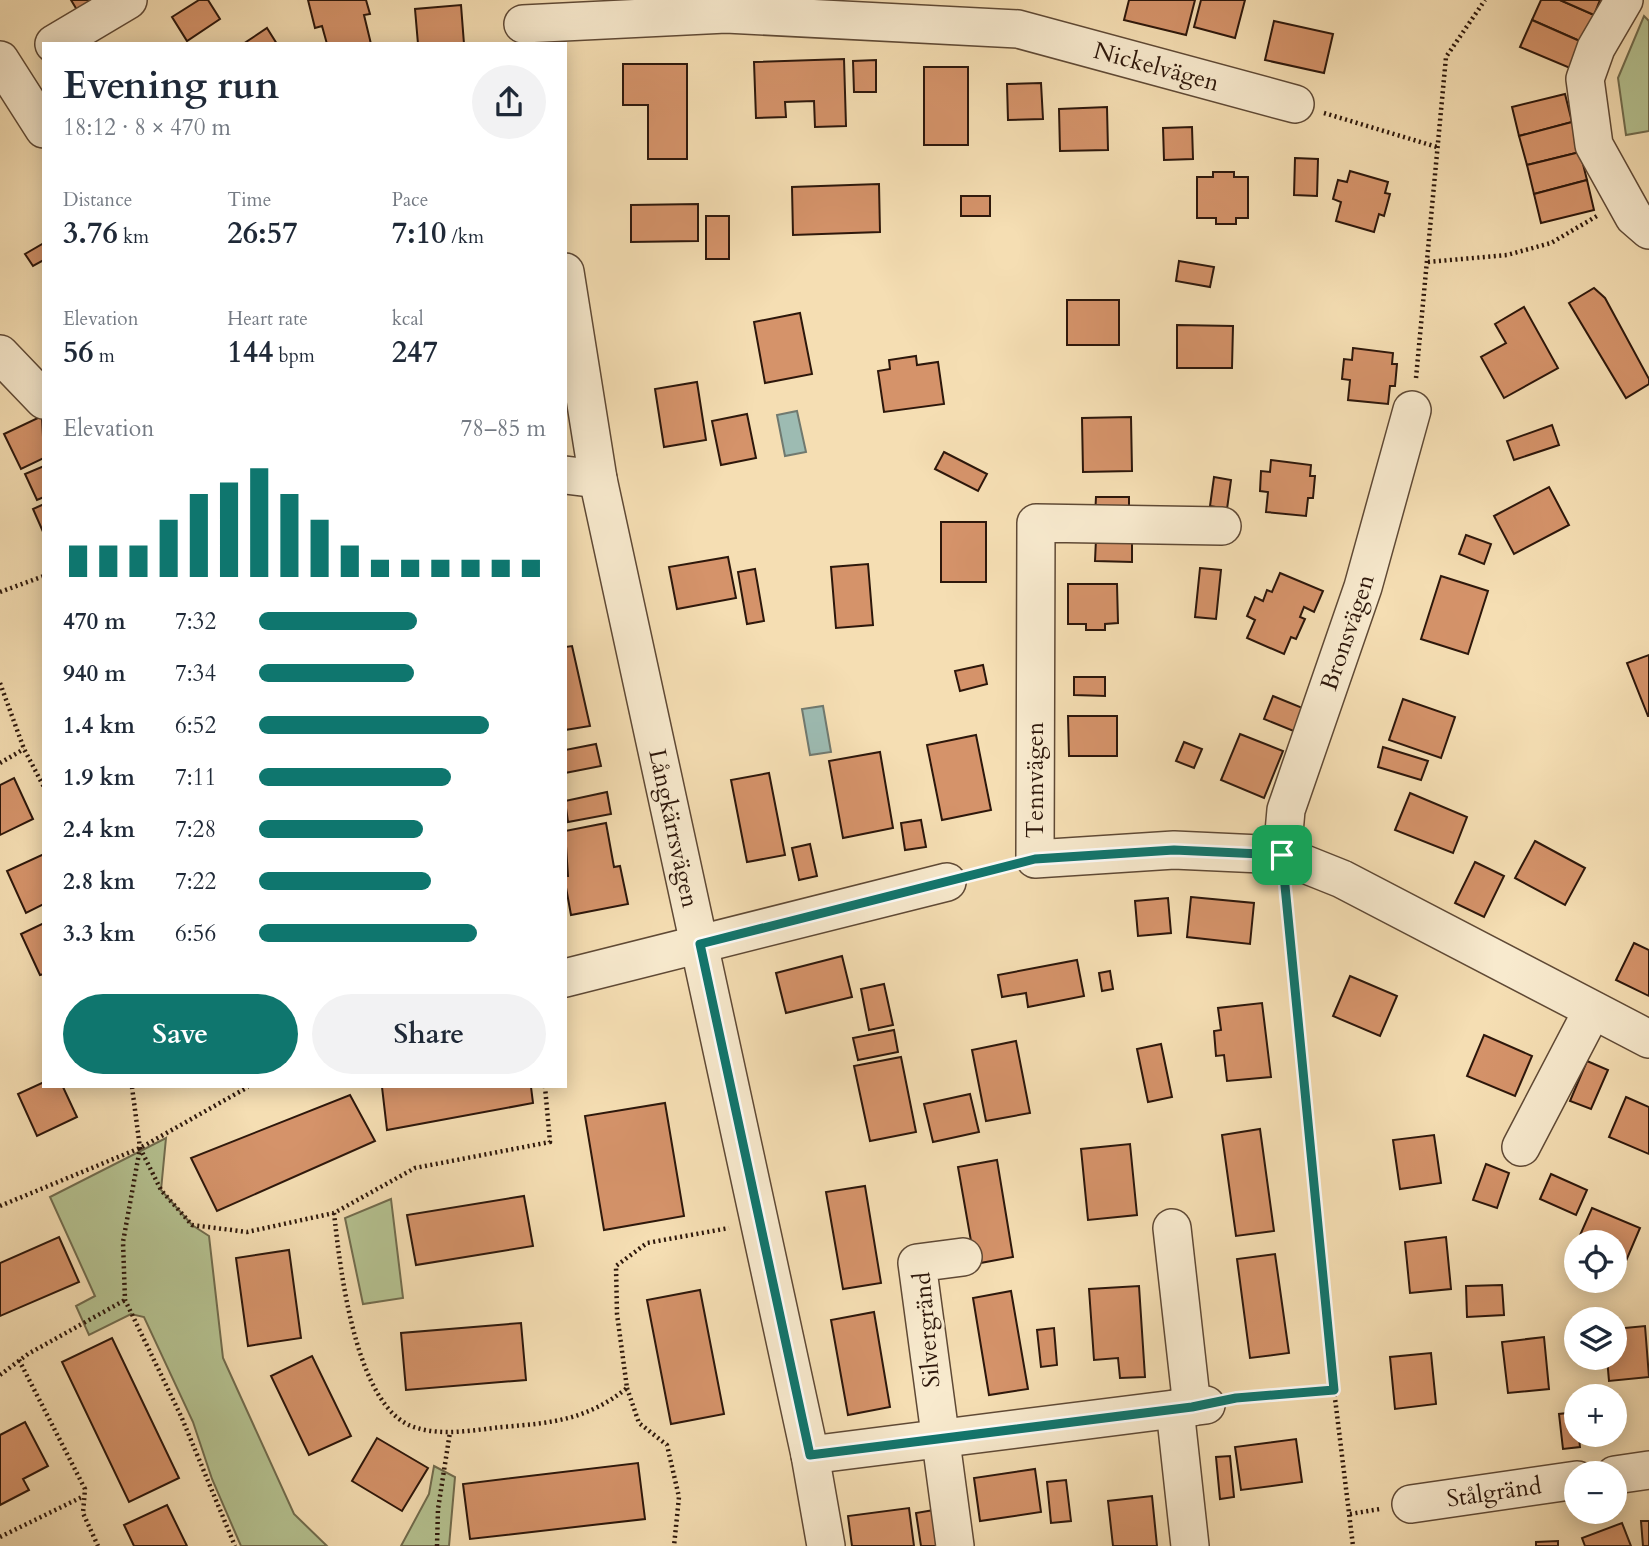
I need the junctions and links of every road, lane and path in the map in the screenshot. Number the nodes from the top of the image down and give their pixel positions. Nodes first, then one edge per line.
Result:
1 (128, 0) edge
2 (1485, 0) edge
3 (1623, 0) edge
4 (660, 8) edge
5 (1022, 14) edge
6 (525, 23) edge
7 (57, 42) edge
8 (42, 51) edge
9 (4, 66) edge
10 (1295, 104) joint
11 (42, 126) edge
12 (1437, 147) junction
13 (1623, 201) junction
14 (1649, 230) edge
15 (1428, 262) junction
16 (567, 295) edge
17 (0, 354) edge
18 (42, 398) edge
19 (1412, 410) joint
20 (582, 477) edge
21 (1222, 526) dead end
22 (42, 577) edge
23 (0, 590) edge
24 (0, 683) edge
25 (24, 749) junction
26 (0, 763) edge
27 (42, 783) edge
28 (1282, 855) junction
29 (1035, 859) junction
30 (947, 882) joint
31 (700, 944) junction
32 (567, 977) edge
33 (1592, 1011) junction
34 (1649, 1039) edge
35 (132, 1088) edge
36 (245, 1088) edge
37 (545, 1088) edge
38 (140, 1147) junction
39 (1521, 1147) dead end
40 (0, 1206) edge
41 (334, 1213) junction
42 (760, 1223) junction
43 (1172, 1228) dead end
44 (962, 1257) dead end
45 (125, 1300) junction
46 (19, 1360) junction
47 (0, 1375) edge
48 (627, 1388) junction
49 (1334, 1390) junction
50 (1191, 1407) junction
51 (450, 1432) junction
52 (939, 1439) junction
53 (810, 1455) junction
54 (1649, 1470) edge
55 (1627, 1473) edge
56 (1564, 1482) edge
57 (84, 1496) junction
58 (1411, 1504) dead end
59 (0, 1537) edge
60 (98, 1546) edge
61 (235, 1546) edge
62 (437, 1546) edge
63 (674, 1546) edge
64 (826, 1546) edge
65 (955, 1546) edge
66 (1190, 1546) edge
67 (1353, 1546) edge

1 - 7 street
2 - 12 path
3 - 13 street
4 - 5 street, Nickelvägen
4 - 6 street, Nickelvägen
5 - 10 street, Nickelvägen
8 - 9 street
9 - 11 street
10 - 12 path
12 - 15 path
13 - 14 street
13 - 15 path
15 - 19 path
16 - 20 street, Långkärrsvägen
17 - 18 street
19 - 28 street, Bronsvägen
20 - 31 street, Långkärrsvägen
21 - 29 street, Tennvägen
22 - 23 path
24 - 25 path
25 - 26 path
25 - 27 path
28 - 29 street, Tennvägen
28 - 33 street, Tennvägen
28 - 49 path
29 - 30 path
30 - 31 street
31 - 32 street
31 - 42 street, Långkärrsvägen
33 - 34 street, Tennvägen
33 - 39 street
35 - 38 path
36 - 38 path
37 - 41 path
38 - 40 path
38 - 41 path
38 - 45 path
41 - 51 path
42 - 48 path
42 - 53 street, Långkärrsvägen
43 - 50 street
44 - 52 street, Silvergränd
45 - 46 path
45 - 61 path
46 - 47 path
46 - 57 path
48 - 51 path
48 - 63 path
49 - 50 path
49 - 67 path
50 - 52 street
50 - 66 street
51 - 62 path
52 - 53 street
52 - 65 street, Silvergränd
53 - 64 street, Långkärrsvägen
54 - 55 street
56 - 58 street, Stålgränd
57 - 59 path
57 - 60 path

